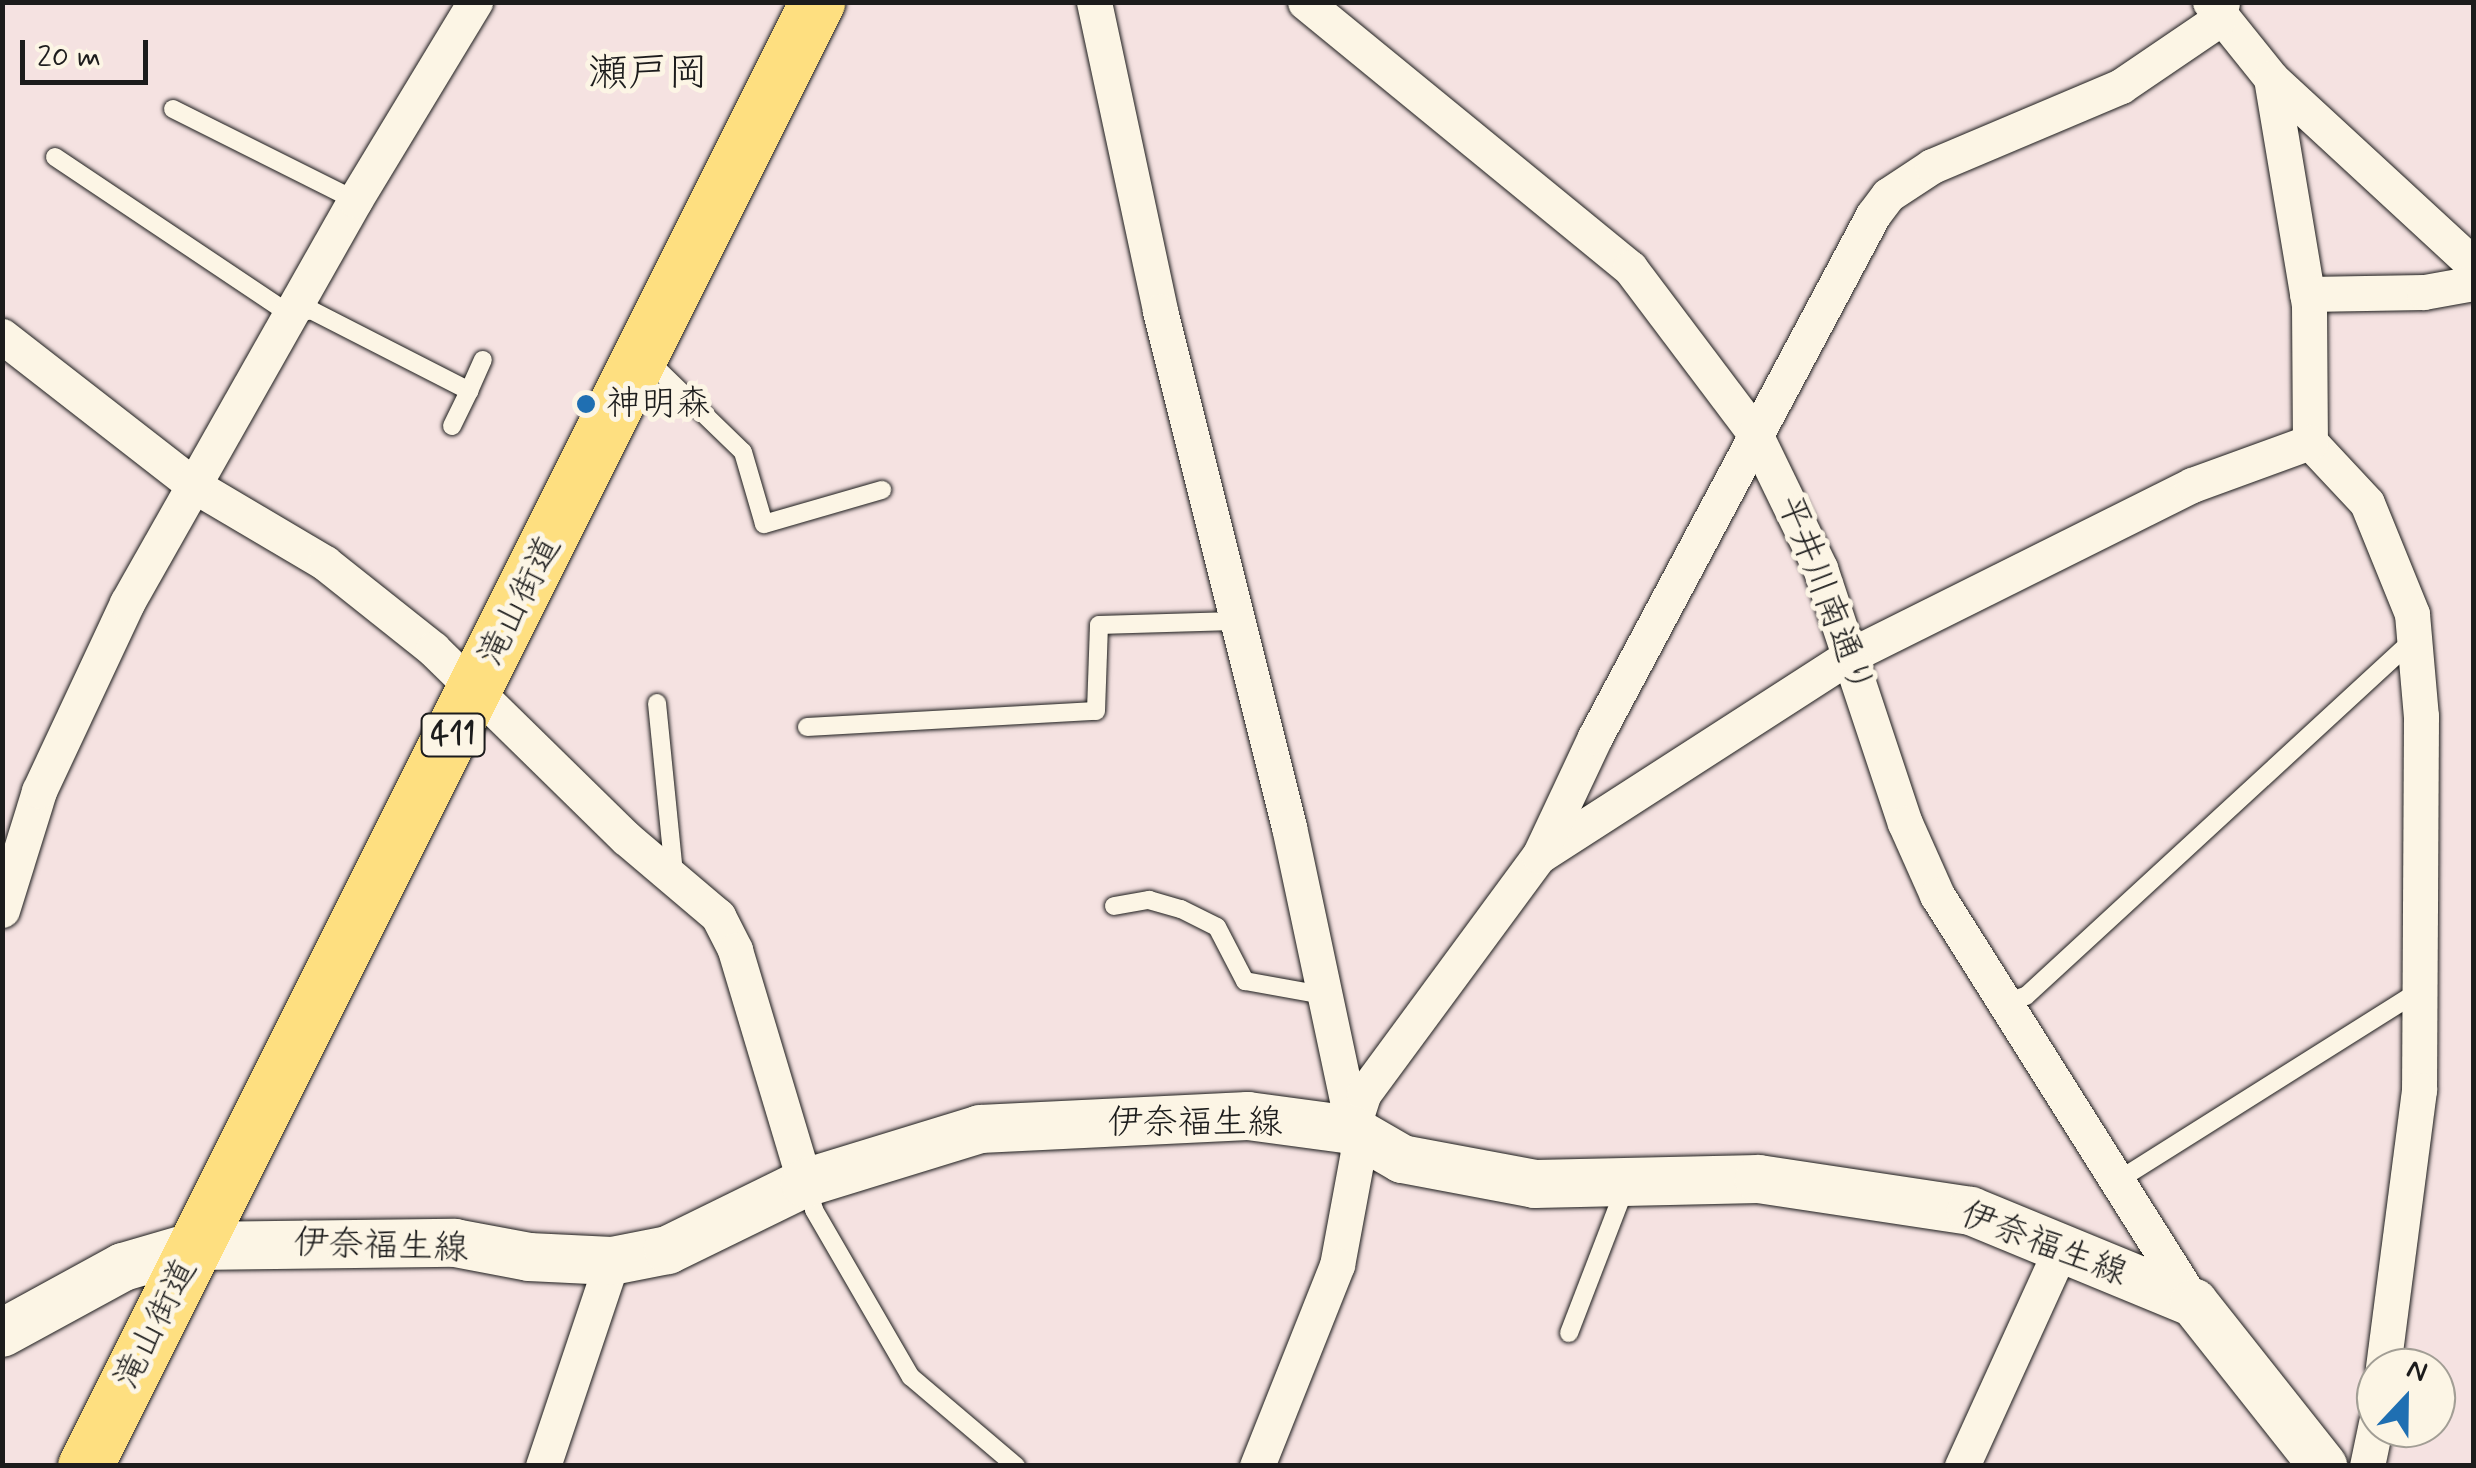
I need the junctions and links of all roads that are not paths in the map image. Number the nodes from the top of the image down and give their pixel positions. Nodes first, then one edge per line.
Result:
1 (475, 2) edge
2 (817, 2) edge
3 (1094, 2) edge
4 (1306, 2) edge
5 (2217, 8) edge
6 (2271, 78) junction
7 (173, 109) dead end
8 (55, 157) dead end
9 (355, 200) junction
10 (2474, 265) edge
11 (2474, 283) edge
12 (2307, 294) junction
13 (291, 315) junction
14 (2, 336) edge
15 (643, 356) junction
16 (483, 360) dead end
17 (469, 391) junction
18 (452, 426) dead end
19 (1755, 434) junction
20 (2310, 442) junction
21 (196, 486) junction
22 (882, 490) dead end
23 (1234, 622) junction
24 (2414, 639) junction
25 (1853, 654) junction
26 (473, 695) junction
27 (657, 703) dead end
28 (807, 727) dead end
29 (1539, 856) junction
30 (674, 874) junction
31 (1114, 906) dead end
32 (2, 910) edge
33 (2421, 990) junction
34 (1324, 996) junction
35 (2002, 1004) junction
36 (1352, 1130) junction
37 (806, 1183) junction
38 (2114, 1183) junction
39 (1626, 1185) junction
40 (195, 1246) junction
41 (2062, 1247) junction
42 (612, 1261) junction
43 (2194, 1304) junction
44 (2, 1333) edge
45 (1569, 1333) dead end
46 (2386, 1348) edge
47 (85, 1466) edge
48 (543, 1466) edge
49 (1016, 1466) edge
50 (1256, 1466) edge
51 (1962, 1466) edge
52 (2323, 1466) edge

1 - 9 street
2 - 15 highway, 滝山街道 / 411
3 - 23 street
4 - 19 street, 平井川南通り
5 - 6 street
5 - 19 street
6 - 10 street
6 - 12 street
7 - 9 lane
8 - 13 lane
9 - 13 street
11 - 12 street
12 - 20 street
13 - 17 lane
13 - 21 street
14 - 21 street
15 - 22 lane
15 - 26 highway, 滝山街道 / 411
16 - 17 lane
17 - 18 lane
19 - 25 street, 平井川南通り
19 - 29 street
20 - 24 street
20 - 25 street
21 - 26 street
21 - 32 street
23 - 28 lane
23 - 34 street
24 - 33 street
24 - 35 lane
25 - 29 street
25 - 35 street, 平井川南通り
26 - 30 street
26 - 40 highway, 滝山街道 / 411
27 - 30 lane
29 - 36 street
30 - 37 street
31 - 34 lane
33 - 38 lane
33 - 46 street
34 - 36 street
35 - 38 street, 平井川南通り
36 - 37 main road, 伊奈福生線
36 - 39 main road, 伊奈福生線
36 - 50 street
37 - 42 main road, 伊奈福生線
37 - 49 lane
38 - 43 street, 平井川南通り
39 - 41 main road, 伊奈福生線
39 - 45 lane
40 - 42 main road, 伊奈福生線
40 - 44 main road, 伊奈福生線
40 - 47 highway, 滝山街道 / 411
41 - 43 main road, 伊奈福生線
41 - 51 street
42 - 48 street
43 - 52 main road, 伊奈福生線

